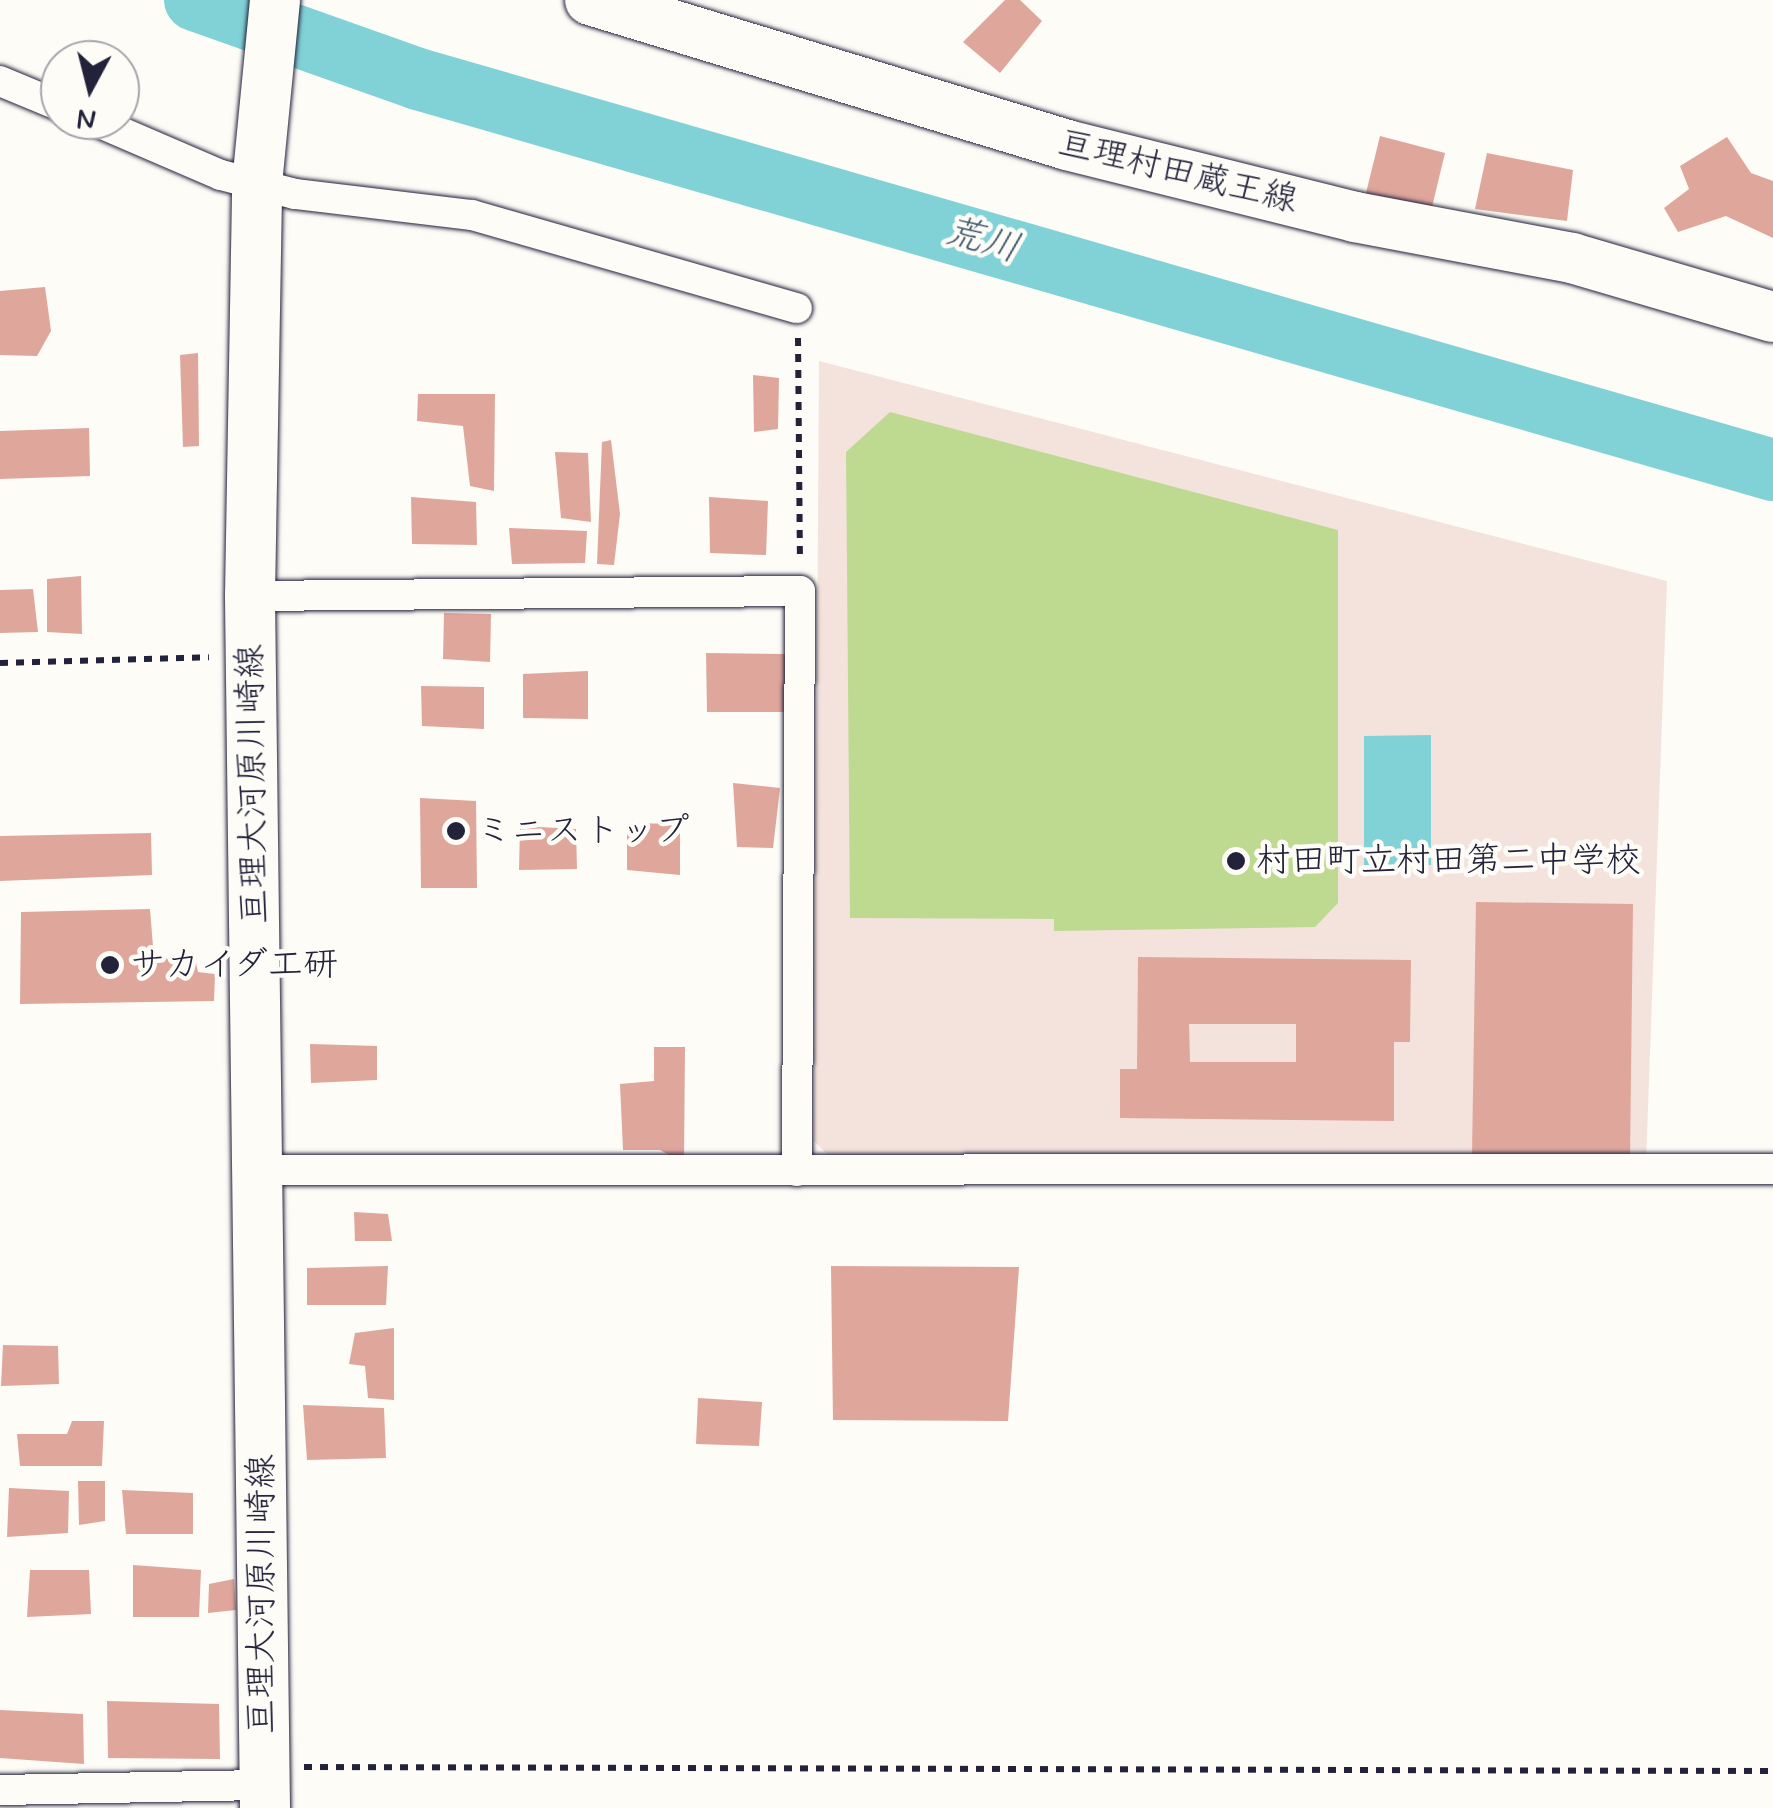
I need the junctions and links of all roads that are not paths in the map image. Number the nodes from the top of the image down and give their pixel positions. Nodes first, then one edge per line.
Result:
1 (275, 0) edge
2 (590, 0) edge
3 (703, 15) edge
4 (0, 80) edge
5 (40, 97) edge
6 (140, 135) edge
7 (258, 172) junction
8 (798, 308) road end
9 (1773, 317) edge
10 (250, 596) junction
11 (1773, 1169) edge
12 (258, 1170) junction
13 (798, 1171) junction
14 (264, 1787) edge
15 (0, 1790) edge

1 - 7 main road, 亘理大河原川崎線
2 - 3 main road, 亘理村田蔵王線
3 - 9 main road, 亘理村田蔵王線
4 - 5 street
6 - 7 street
7 - 8 street
7 - 10 main road, 亘理大河原川崎線
10 - 12 main road, 亘理大河原川崎線
10 - 13 street
11 - 13 street
12 - 13 street
12 - 14 main road, 亘理大河原川崎線
14 - 15 street

